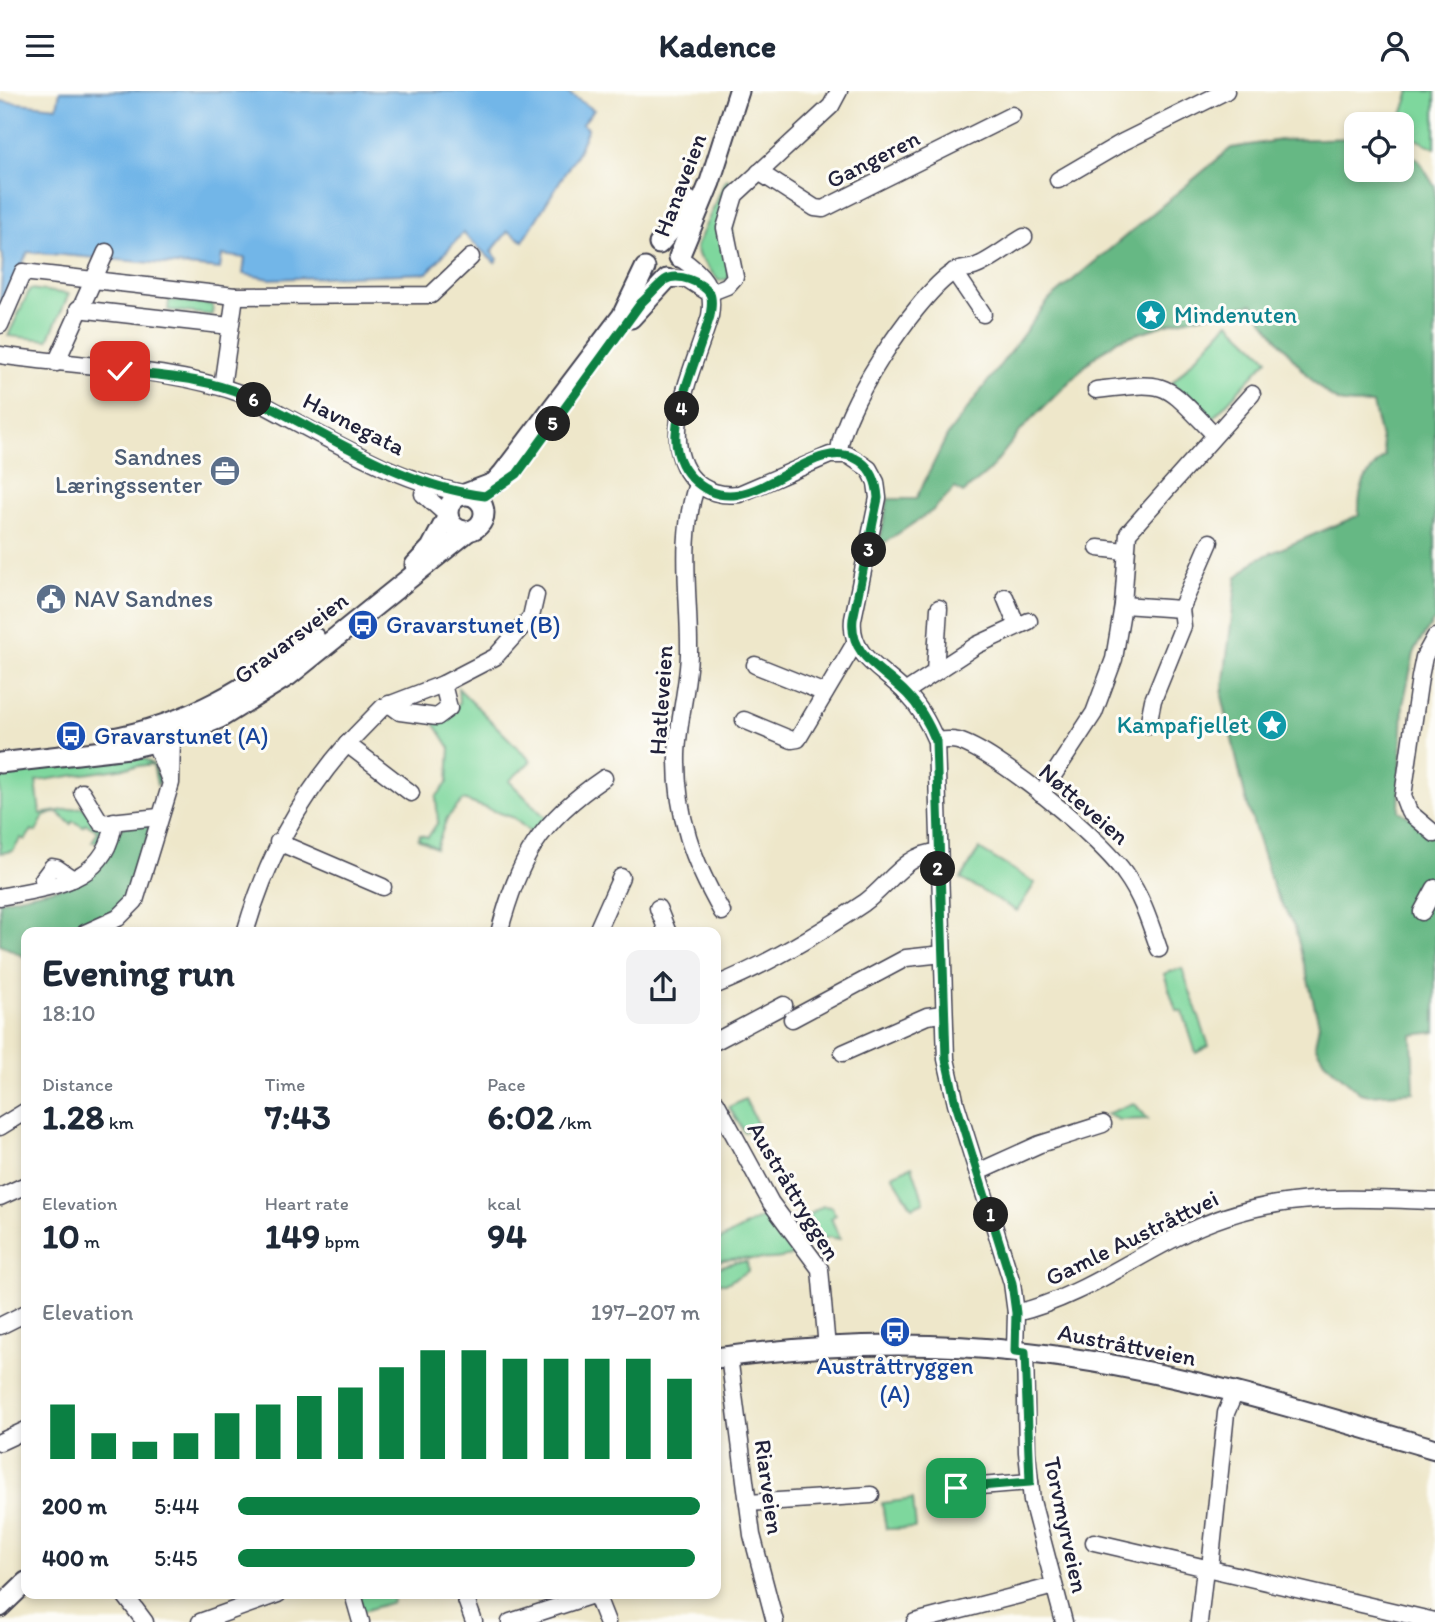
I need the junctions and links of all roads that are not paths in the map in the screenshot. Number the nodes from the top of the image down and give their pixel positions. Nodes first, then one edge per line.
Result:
1 (726, 91) edge
2 (739, 91) edge
3 (839, 91) edge
4 (1226, 91) edge
5 (1012, 115) dead end
6 (759, 172) junction
7 (1058, 180) dead end
8 (1024, 237) dead end
9 (659, 244) junction
10 (106, 253) dead end
11 (471, 257) dead end
12 (679, 257) junction
13 (645, 268) junction
14 (954, 271) junction
15 (93, 279) junction
16 (667, 279) junction
17 (709, 293) junction
18 (235, 296) junction
19 (78, 309) junction
20 (983, 314) dead end
21 (0, 324) edge
22 (230, 326) junction
23 (0, 355) edge
24 (56, 363) junction
25 (222, 387) junction
26 (1096, 390) dead end
27 (1252, 394) dead end
28 (1214, 434) junction
29 (839, 454) junction
30 (517, 474) joint
31 (697, 484) junction
32 (423, 494) dead end
33 (466, 494) junction
34 (448, 516) junction
35 (467, 532) junction
36 (1210, 542) dead end
37 (1098, 548) dead end
38 (1125, 551) junction
39 (536, 596) dead end
40 (1004, 597) dead end
41 (1124, 605) junction
42 (939, 608) dead end
43 (1181, 609) junction
44 (1435, 637) edge
45 (855, 643) junction
46 (755, 665) dead end
47 (934, 673) junction
48 (443, 684) junction
49 (905, 692) junction
50 (825, 693) junction
51 (389, 704) junction
52 (744, 720) dead end
53 (1148, 725) dead end
54 (162, 736) junction
55 (936, 741) junction
56 (347, 744) junction
57 (0, 755) edge
58 (0, 763) edge
59 (604, 778) dead end
60 (82, 793) dead end
61 (411, 793) dead end
62 (1041, 794) junction
63 (159, 817) junction
64 (114, 821) junction
65 (1435, 834) edge
66 (278, 842) junction
67 (938, 852) junction
68 (621, 877) dead end
69 (383, 887) dead end
70 (1435, 888) edge
71 (0, 897) edge
72 (658, 908) dead end
73 (722, 912) dead end
74 (1422, 912) dead end
75 (98, 927) edge
76 (247, 927) edge
77 (501, 927) edge
78 (599, 927) edge
79 (666, 927) edge
80 (1159, 949) dead end
81 (943, 954) junction
82 (721, 983) edge
83 (943, 1014) junction
84 (721, 1039) edge
85 (843, 1053) dead end
86 (721, 1112) edge
87 (21, 1114) edge
88 (1103, 1124) dead end
89 (0, 1127) edge
90 (978, 1172) junction
91 (21, 1187) edge
92 (0, 1197) edge
93 (1435, 1201) edge
94 (1016, 1313) junction
95 (21, 1315) edge
96 (0, 1325) edge
97 (827, 1348) junction
98 (1020, 1352) junction
99 (722, 1357) edge
100 (1235, 1392) junction
101 (21, 1432) edge
102 (0, 1442) edge
103 (1435, 1449) edge
104 (1030, 1482) junction
105 (956, 1488) dead end
106 (871, 1495) dead end
107 (748, 1503) junction
108 (1094, 1542) dead end
109 (1207, 1568) junction
110 (1054, 1586) junction
111 (21, 1587) edge
112 (128, 1599) edge
113 (264, 1599) edge
114 (354, 1599) edge
115 (466, 1599) edge
116 (581, 1599) edge
117 (598, 1599) edge
118 (0, 1607) edge
119 (1435, 1621) edge
120 (145, 1622) edge
121 (200, 1622) edge
122 (361, 1622) edge
123 (474, 1622) edge
124 (510, 1622) edge
125 (607, 1622) edge
126 (775, 1622) edge
127 (915, 1622) edge
128 (1064, 1622) edge
129 (1199, 1622) edge

1 - 9 main road, Hanaveien
2 - 12 main road, Hanaveien
3 - 6 street
4 - 7 street
5 - 6 street, Gangeren
6 - 17 street
8 - 14 street
9 - 12 main road
9 - 13 main road
10 - 15 street
11 - 18 street
12 - 16 main road
12 - 17 street
13 - 16 main road
13 - 33 main road
14 - 20 street
14 - 29 street
15 - 18 street
15 - 19 street
15 - 21 street
16 - 17 street
16 - 30 main road
17 - 31 street
18 - 22 street
19 - 22 street
19 - 24 street
22 - 25 street
23 - 24 street, Havnegata
24 - 25 street, Havnegata
25 - 33 street, Havnegata
26 - 28 street
27 - 28 street
28 - 38 street
29 - 31 street
29 - 45 street
30 - 33 street, Havnegata
31 - 73 street, Hatleveien
32 - 34 street
34 - 35 main road
34 - 35 main road
34 - 54 main road, Gravarsveien
35 - 54 main road, Gravarsveien
36 - 43 street
37 - 38 street
38 - 41 street
39 - 48 street
40 - 47 street
41 - 43 street
41 - 62 street
42 - 47 street
43 - 53 street
44 - 65 street
45 - 49 street
45 - 50 street
46 - 50 street
47 - 49 street
48 - 51 street
48 - 51 street
49 - 55 street
50 - 52 street
51 - 56 street
54 - 57 main road, Gravarsveien
54 - 58 main road, Gravarsveien
54 - 63 street
55 - 62 street, Nøtteveien
55 - 67 street, Torvmyrveien
56 - 61 street
56 - 66 street
59 - 77 street
60 - 64 street
62 - 80 street, Nøtteveien
63 - 64 street
63 - 75 street
64 - 71 street
66 - 69 street
66 - 76 street
67 - 81 street, Torvmyrveien
67 - 82 street
68 - 78 street
70 - 74 street
72 - 79 street
81 - 83 street, Torvmyrveien
81 - 84 street
83 - 85 street
83 - 90 street, Torvmyrveien
86 - 97 street, Austråttryggen
87 - 89 street
88 - 90 street
90 - 94 street, Torvmyrveien
91 - 92 street
93 - 94 street, Gamle Austråttvei
94 - 98 street, Torvmyrveien
95 - 96 street
97 - 98 main road, Austråttveien
97 - 99 main road, Austråttveien
98 - 100 main road, Austråttveien
98 - 104 street, Torvmyrveien
99 - 107 street, Riarveien
100 - 103 main road, Austråttveien
100 - 109 street
101 - 102 street
104 - 105 street
104 - 110 street, Torvmyrveien
106 - 107 street
107 - 126 street, Riarveien
108 - 109 street
109 - 119 street
109 - 129 street
110 - 127 street
110 - 128 street, Torvmyrveien
111 - 118 main road
112 - 120 street
113 - 121 street
114 - 122 street
115 - 123 street
116 - 124 street
117 - 125 street

